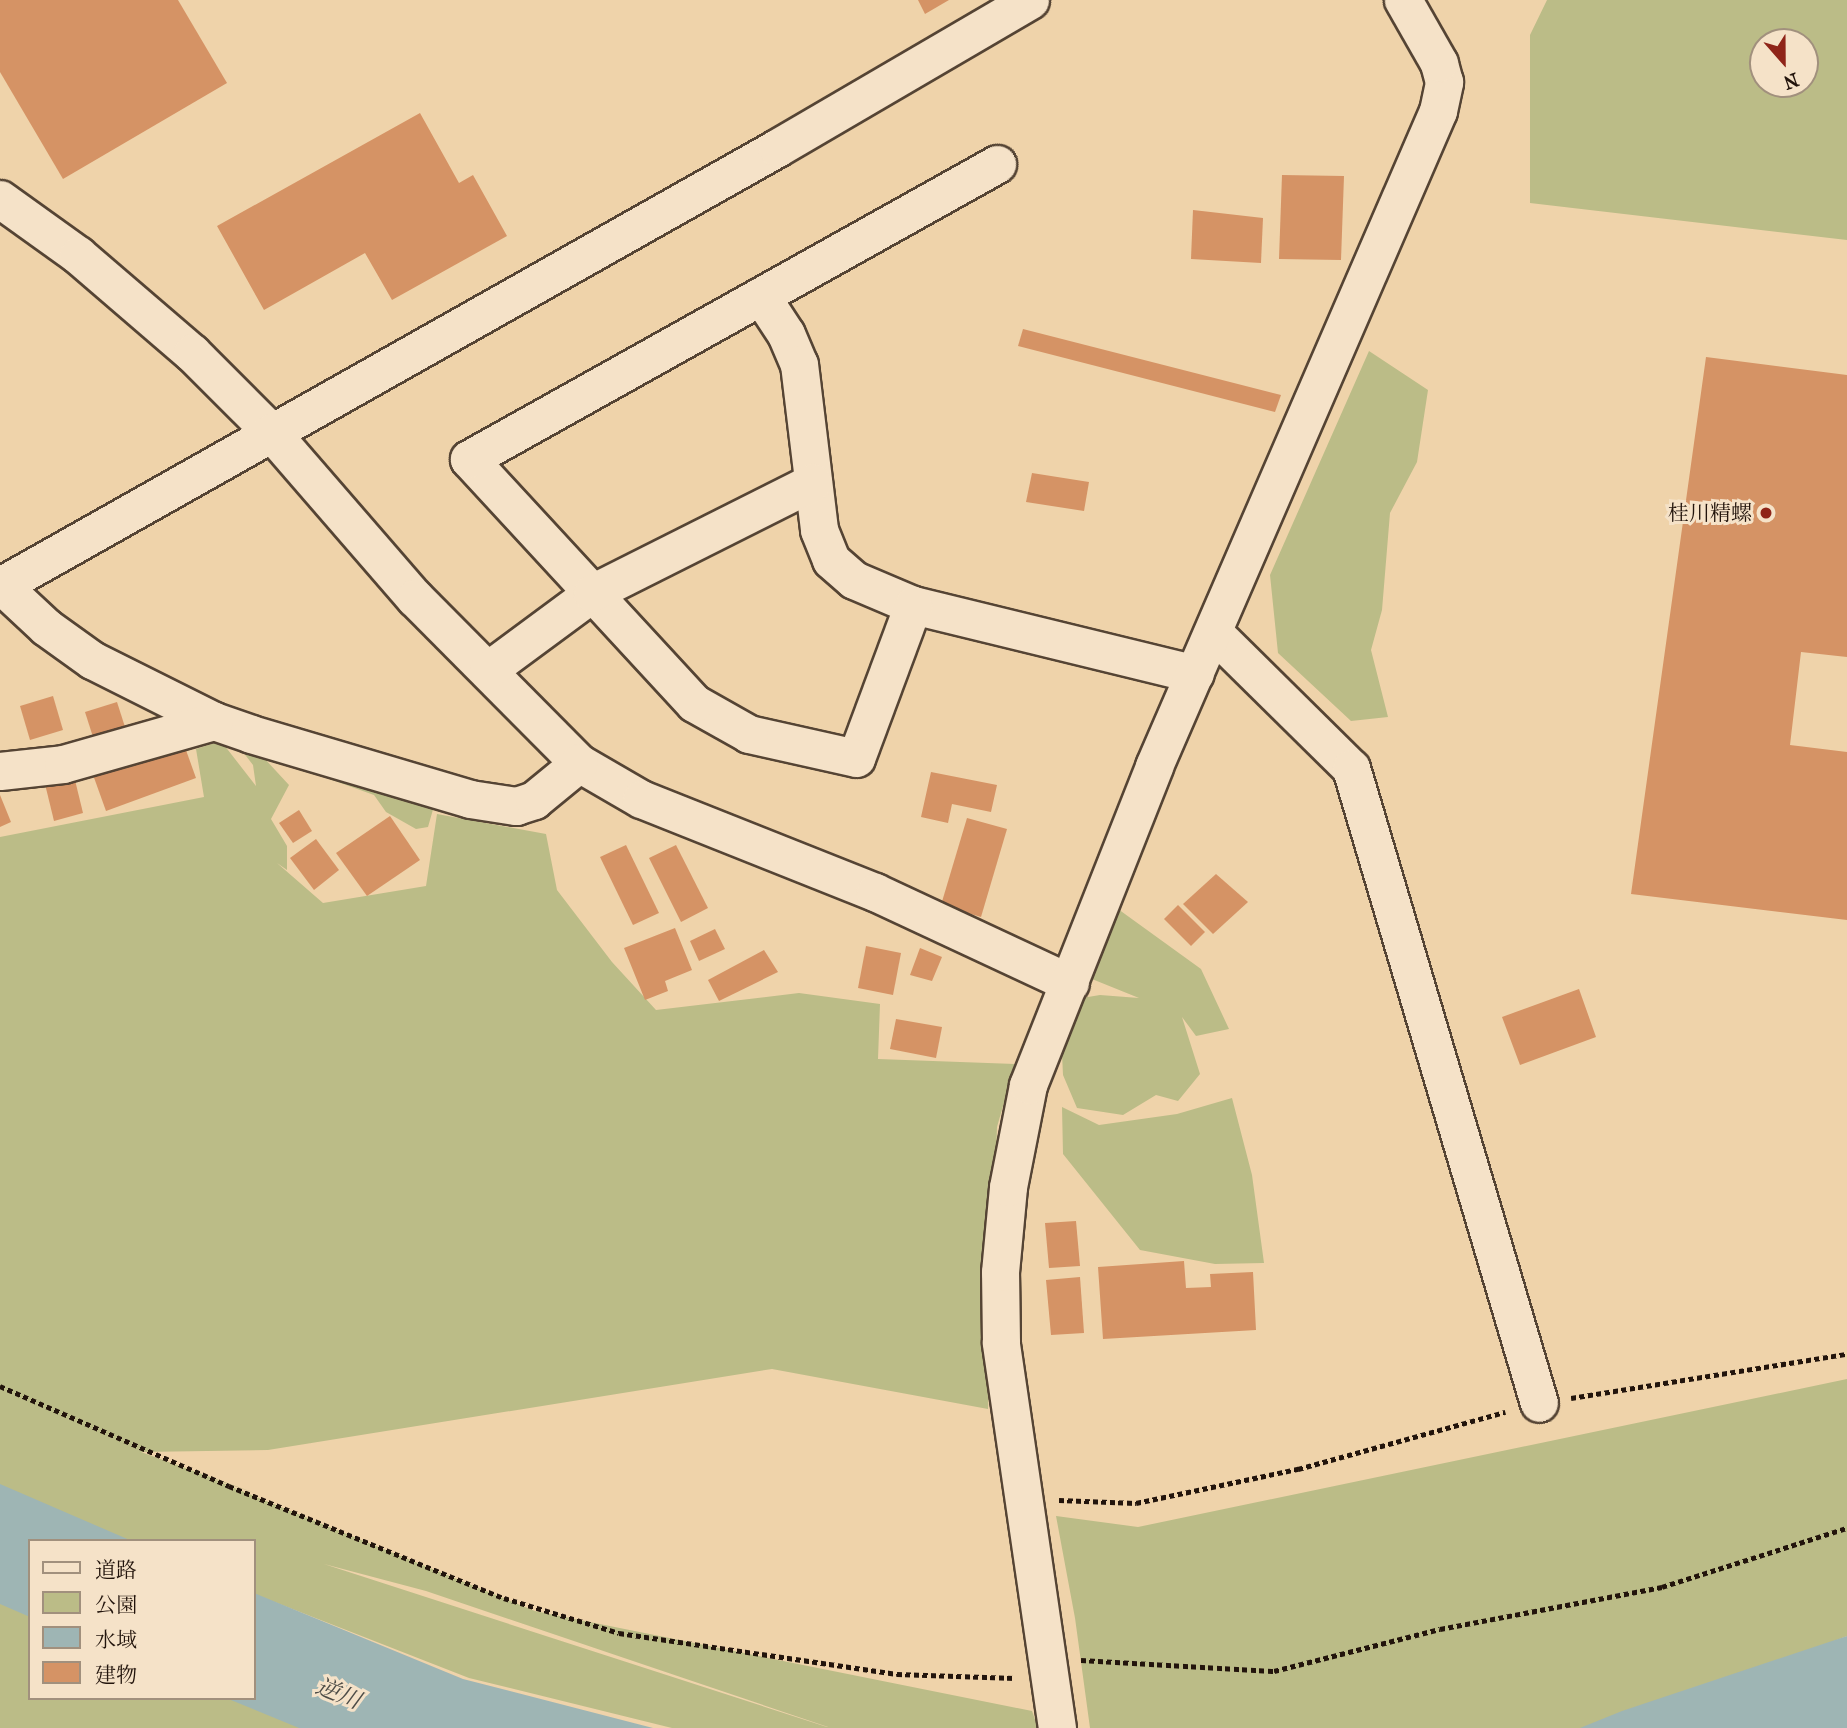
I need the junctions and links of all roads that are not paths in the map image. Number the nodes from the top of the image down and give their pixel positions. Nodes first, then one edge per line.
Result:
1 (1030, 0) edge
2 (1417, 4) edge
3 (997, 163) dead end
4 (0, 199) edge
5 (761, 296) junction
6 (271, 432) junction
7 (813, 482) junction
8 (1, 586) edge
9 (592, 593) junction
10 (913, 605) junction
11 (1214, 633) junction
12 (488, 670) junction
13 (1195, 674) junction
14 (214, 721) junction
15 (579, 763) junction
16 (0, 771) edge
17 (1070, 983) junction
18 (1539, 1403) road end
19 (1057, 1728) edge

1 - 6 street
2 - 11 street
3 - 5 street
4 - 6 street
5 - 7 street
5 - 9 street
6 - 8 street
6 - 12 street
7 - 9 street
7 - 10 street
8 - 14 street
9 - 10 street
9 - 12 street
10 - 13 street
11 - 13 street
11 - 18 street
12 - 15 street
13 - 17 street
14 - 15 street
14 - 16 street
15 - 17 street
17 - 19 street

